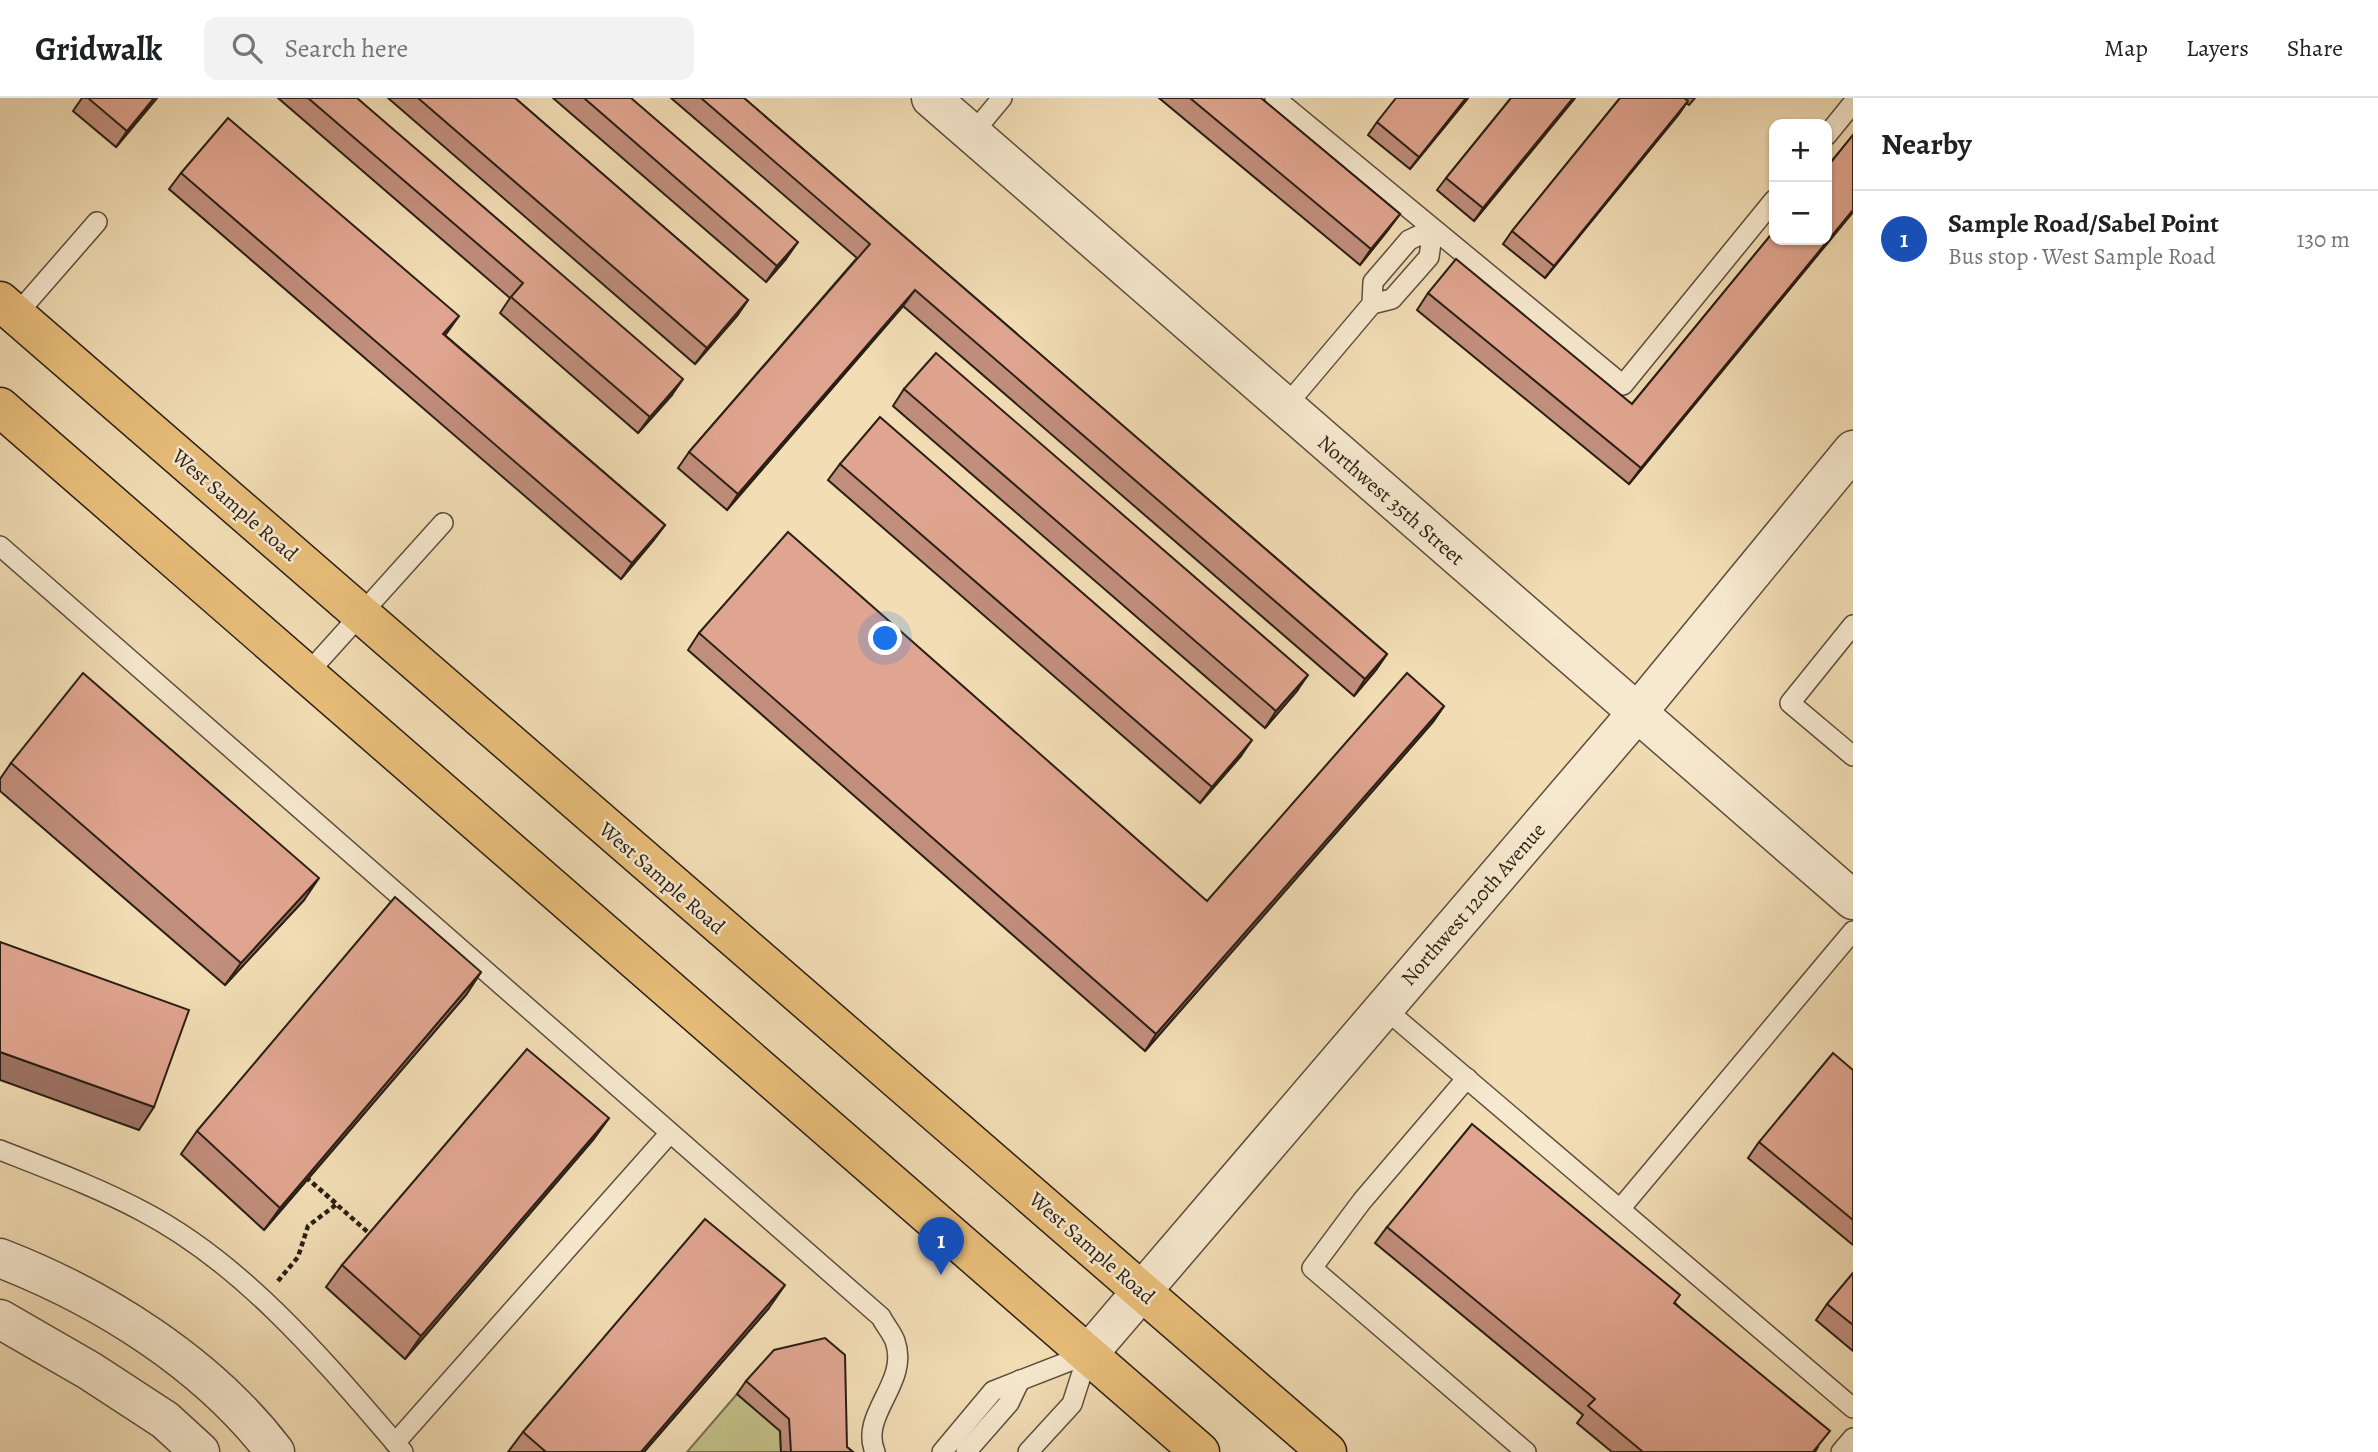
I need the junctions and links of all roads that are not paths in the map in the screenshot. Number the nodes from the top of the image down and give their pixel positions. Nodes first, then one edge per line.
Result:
1 (931, 98) edge
2 (1002, 98) edge
3 (1275, 98) edge
4 (1853, 103) edge
5 (1832, 129) edge
6 (972, 134) junction
7 (1769, 206) edge
8 (97, 222) dead end
9 (1433, 229) junction
10 (8, 308) edge
11 (0, 407) edge
12 (1285, 407) junction
13 (1853, 450) edge
14 (443, 523) dead end
15 (0, 546) edge
16 (361, 614) junction
17 (1853, 625) edge
18 (307, 674) junction
19 (1636, 714) junction
20 (1853, 756) edge
21 (1853, 900) edge
22 (1853, 931) edge
23 (1384, 1007) junction
24 (1467, 1078) junction
25 (670, 1133) junction
26 (0, 1150) edge
27 (1620, 1209) junction
28 (0, 1258) edge
29 (1144, 1292) junction
30 (0, 1320) edge
31 (1088, 1354) junction
32 (201, 1377) junction
33 (1020, 1380) junction
34 (1853, 1408) edge
35 (165, 1420) junction
36 (1853, 1438) edge
37 (399, 1448) edge
38 (200, 1452) edge
39 (275, 1452) edge
40 (875, 1452) edge
41 (943, 1452) edge
42 (966, 1452) edge
43 (1028, 1452) edge
44 (1200, 1452) edge
45 (1327, 1452) edge
46 (1526, 1452) edge
47 (1841, 1452) edge

1 - 6 street, Northwest 35th Street
2 - 6 lane
3 - 9 lane
4 - 5 lane
6 - 12 street, Northwest 35th Street
7 - 9 lane
8 - 10 lane
9 - 12 lane
10 - 16 main road, West Sample Road
11 - 18 main road
12 - 19 street, Northwest 35th Street
13 - 19 street, Northwest 120th Avenue
14 - 16 lane
15 - 25 lane
16 - 18 lane
16 - 29 main road, West Sample Road
17 - 20 lane
18 - 31 main road
19 - 21 street, Northwest 35th Street
19 - 23 street, Northwest 120th Avenue
22 - 27 lane
23 - 24 lane
23 - 29 street, Northwest 120th Avenue
24 - 27 lane
24 - 46 lane
25 - 37 lane
25 - 40 lane
26 - 37 lane
27 - 34 lane
28 - 32 street
29 - 31 street, Northwest 120th Avenue
29 - 45 main road, West Sample Road
30 - 35 street
31 - 33 lane
31 - 43 lane
31 - 44 main road
32 - 35 street
32 - 39 street
33 - 41 lane
33 - 42 lane
35 - 38 street
36 - 47 lane

